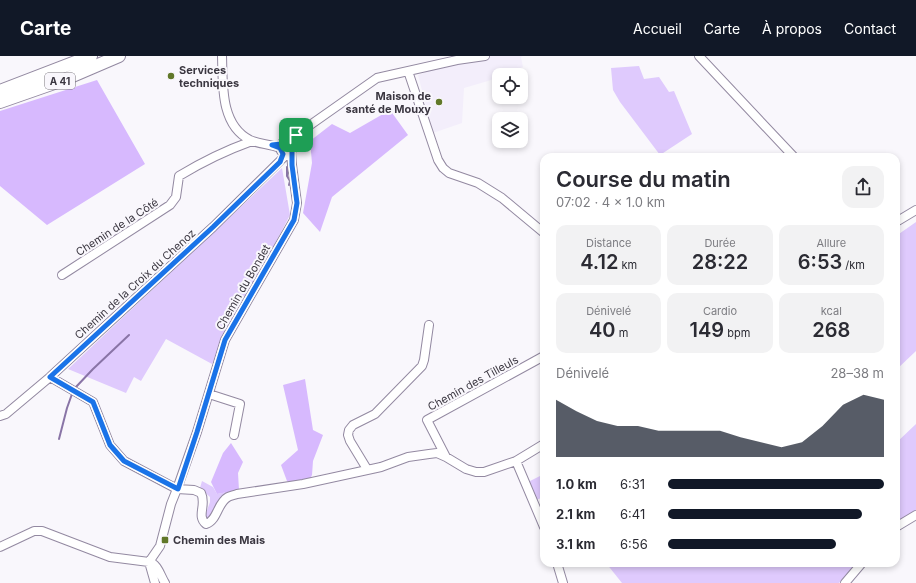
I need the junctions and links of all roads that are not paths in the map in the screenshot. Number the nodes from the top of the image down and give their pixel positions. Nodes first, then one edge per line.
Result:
1 (91, 56) edge
2 (120, 56) edge
3 (222, 56) edge
4 (485, 56) edge
5 (699, 56) edge
6 (408, 71) junction
7 (0, 91) edge
8 (0, 102) edge
9 (252, 141) junction
10 (284, 150) junction
11 (790, 153) edge
12 (916, 210) edge
13 (900, 220) edge
14 (540, 230) edge
15 (62, 275) dead end
16 (429, 325) dead end
17 (540, 358) edge
18 (50, 377) junction
19 (209, 394) junction
20 (0, 416) edge
21 (234, 435) dead end
22 (540, 446) edge
23 (446, 457) junction
24 (516, 461) junction
25 (367, 470) junction
26 (178, 489) junction
27 (916, 515) edge
28 (540, 518) edge
29 (900, 525) edge
30 (0, 547) edge
31 (149, 562) junction
32 (558, 567) edge
33 (859, 567) edge
34 (155, 583) edge
35 (165, 583) edge
36 (563, 583) edge
37 (845, 583) edge

1 - 7 highway, A 41
2 - 8 highway, A 41
3 - 9 street
4 - 6 street
5 - 11 street
6 - 10 street
6 - 14 street
9 - 10 street
9 - 15 street, Chemin de la Côté
10 - 18 street, Chemin de la Croix du Chenoz
10 - 19 street, Chemin du Bondet
12 - 13 street
16 - 25 street
17 - 23 street, Chemin des Tilleuls
18 - 20 street, Chemin de la Croix du Chenoz
18 - 26 street
19 - 21 street
19 - 26 street, Chemin du Bondet
22 - 24 street
23 - 24 street
23 - 25 street
24 - 28 street
25 - 26 street
26 - 31 street, Chemin du Bondet
27 - 29 street
30 - 31 street
31 - 34 street
31 - 35 street
32 - 36 street
33 - 37 street

